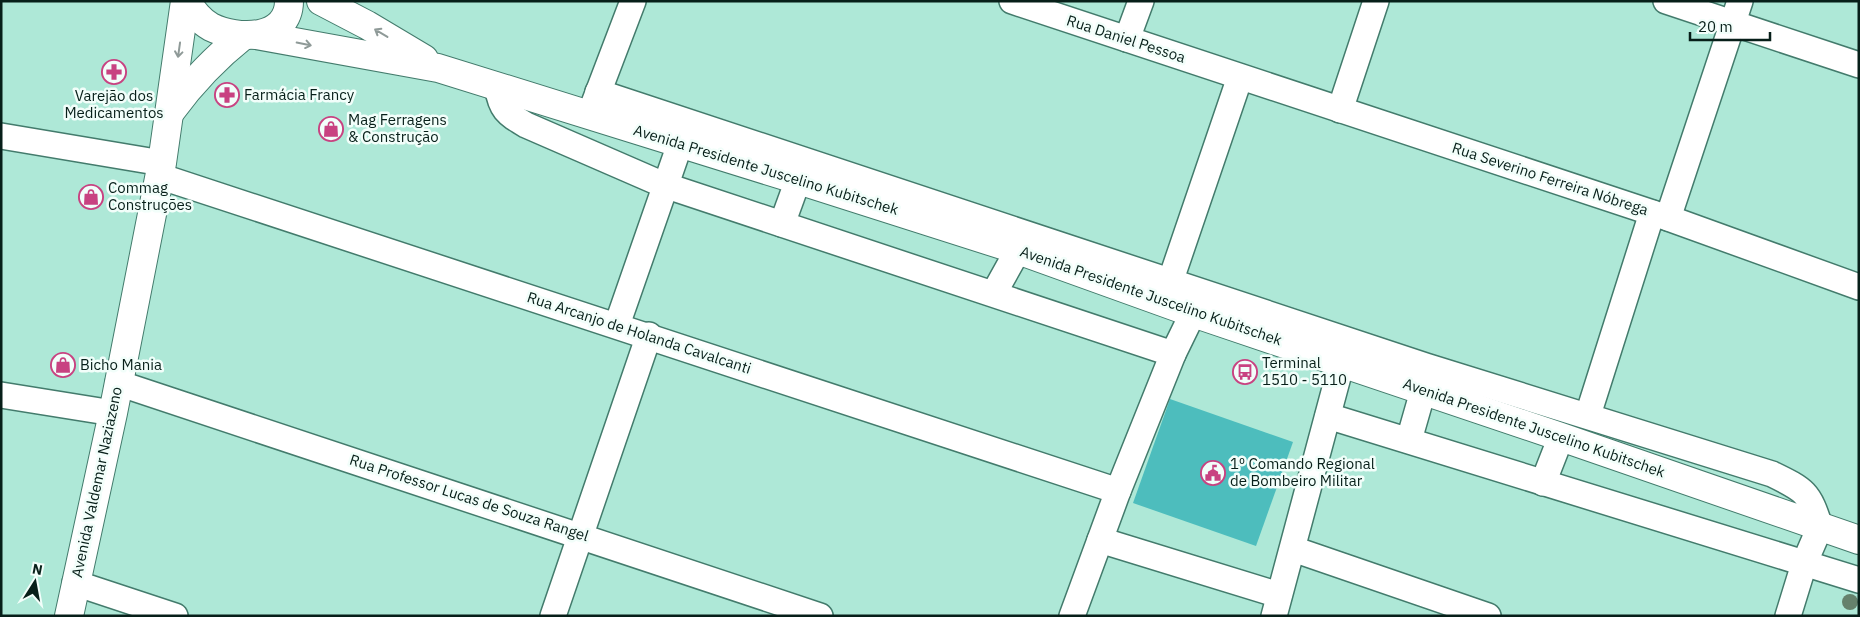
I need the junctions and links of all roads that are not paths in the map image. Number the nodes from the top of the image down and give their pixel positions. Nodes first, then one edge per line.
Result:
1 (186, 1) edge
2 (289, 1) edge
3 (320, 1) edge
4 (633, 1) edge
5 (1012, 1) edge
6 (1141, 1) edge
7 (1376, 1) edge
8 (1666, 1) edge
9 (1736, 12) edge
10 (250, 35) junction
11 (1127, 39) junction
12 (1859, 65) edge
13 (438, 68) junction
14 (1240, 77) junction
15 (497, 86) junction
16 (594, 104) junction
17 (1340, 110) junction
18 (170, 112) junction
19 (1, 136) edge
20 (680, 144) junction
21 (161, 170) junction
22 (798, 180) junction
23 (664, 185) junction
24 (1660, 216) junction
25 (782, 224) junction
26 (971, 225) junction
27 (1018, 250) junction
28 (1859, 286) edge
29 (1167, 292) junction
30 (994, 293) junction
31 (1193, 313) junction
32 (617, 325) junction
33 (649, 336) junction
34 (1173, 354) junction
35 (1342, 362) junction
36 (1425, 378) junction
37 (118, 382) junction
38 (1, 395) edge
39 (113, 413) junction
40 (1588, 415) junction
41 (1328, 416) junction
42 (1636, 430) junction
43 (1561, 437) junction
44 (1409, 440) junction
45 (1626, 459) junction
46 (1543, 483) junction
47 (1118, 491) junction
48 (1820, 527) junction
49 (580, 535) junction
50 (1100, 540) junction
51 (1859, 540) edge
52 (1293, 549) junction
53 (1804, 564) junction
54 (1859, 580) edge
55 (75, 582) junction
56 (1276, 605) edge
57 (69, 616) edge
58 (176, 616) edge
59 (553, 616) edge
60 (820, 616) edge
61 (1072, 616) edge
62 (1488, 616) edge
63 (1788, 616) edge

1 - 10 main road, Avenida Presidente Juscelino Kubitschek
1 -> 18 main road, Avenida Valdemar Naziazeno
2 - 10 main road, Avenida Valdemar Naziazeno
13 -> 3 main road, Avenida Presidente Juscelino Kubitschek
4 - 16 street
5 - 11 street, Rua Daniel Pessoa
6 - 11 street
7 - 17 street
8 - 9 street
9 - 12 street
9 - 24 street
10 -> 13 main road, Avenida Presidente Juscelino Kubitschek
10 - 18 main road, Avenida Valdemar Naziazeno
11 - 14 street, Rua Daniel Pessoa
13 - 15 main road, Avenida Presidente Juscelino Kubitschek
14 - 17 street, Rua Severino Ferreira Nóbrega
14 - 29 street
15 - 16 main road, Avenida Presidente Juscelino Kubitschek
15 - 23 street
16 - 20 main road, Avenida Presidente Juscelino Kubitschek
16 - 26 street
17 - 24 street, Rua Severino Ferreira Nóbrega
18 - 21 main road, Avenida Valdemar Naziazeno
19 - 21 street, Rua Arcanjo de Holanda Cavalcanti
20 - 22 main road, Avenida Presidente Juscelino Kubitschek
20 - 23 street
21 - 32 street, Rua Arcanjo de Holanda Cavalcanti
21 - 37 main road, Avenida Valdemar Naziazeno
22 - 25 street
22 - 26 main road, Avenida Presidente Juscelino Kubitschek
23 - 25 street
23 - 32 street
24 - 28 street, Rua Severino Ferreira Nóbrega
24 - 40 street
25 - 30 street
26 - 27 main road, Avenida Presidente Juscelino Kubitschek
26 - 29 street
27 - 29 main road, Avenida Presidente Juscelino Kubitschek
27 - 30 street
29 - 31 main road, Avenida Presidente Juscelino Kubitschek
29 - 36 street
30 - 34 street
31 - 34 street
31 - 35 main road, Avenida Presidente Juscelino Kubitschek
32 - 33 street, Rua Arcanjo de Holanda Cavalcanti
33 - 47 street, Rua Arcanjo de Holanda Cavalcanti
33 - 49 street
34 - 47 street
35 - 36 main road, Avenida Presidente Juscelino Kubitschek
35 - 41 street
36 - 40 street
36 - 43 main road, Avenida Presidente Juscelino Kubitschek
36 - 44 street
37 - 39 main road, Avenida Valdemar Naziazeno
37 - 49 street, Rua Professor Lucas de Souza Rangel
38 - 39 street
39 - 55 main road, Avenida Valdemar Naziazeno
40 - 42 street
41 - 44 street
41 - 52 street
42 - 45 street
42 - 48 street
43 - 45 main road, Avenida Presidente Juscelino Kubitschek
43 - 46 street
44 - 46 street
45 - 48 main road, Avenida Presidente Juscelino Kubitschek
46 - 53 street
47 - 50 street
48 - 51 main road, Avenida Presidente Juscelino Kubitschek
48 - 53 street
49 - 59 street
49 - 60 street, Rua Professor Lucas de Souza Rangel
50 - 56 street
50 - 61 street
52 - 56 street
52 - 62 street
53 - 54 street
53 - 63 street
55 - 57 main road, Avenida Valdemar Naziazeno
55 - 58 street

